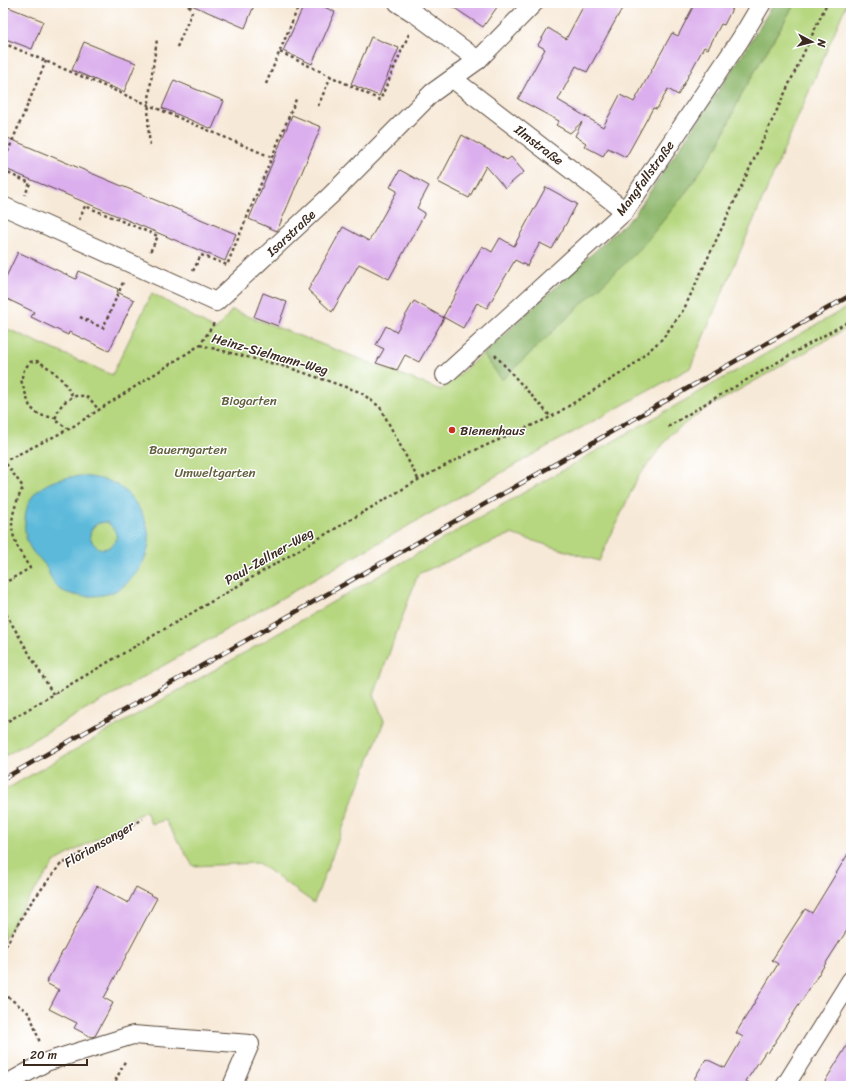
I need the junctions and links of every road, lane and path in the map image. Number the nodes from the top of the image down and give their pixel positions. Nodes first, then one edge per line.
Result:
1 (182, 3) edge
2 (192, 3) edge
3 (300, 3) edge
4 (398, 3) edge
5 (534, 3) edge
6 (762, 3) edge
7 (827, 3) edge
8 (190, 6) junction
9 (417, 15) junction
10 (157, 39) dead end
11 (4, 43) edge
12 (177, 47) dead end
13 (3, 48) edge
14 (280, 52) junction
15 (478, 60) junction
16 (46, 61) junction
17 (331, 76) junction
18 (453, 80) junction
19 (266, 84) dead end
20 (296, 97) dead end
21 (148, 104) junction
22 (318, 106) dead end
23 (150, 145) dead end
24 (271, 157) junction
25 (3, 163) edge
26 (3, 171) edge
27 (10, 209) edge
28 (625, 211) junction
29 (71, 236) junction
30 (137, 266) junction
31 (185, 288) junction
32 (216, 302) junction
33 (80, 317) dead end
34 (851, 320) edge
35 (485, 338) junction
36 (200, 344) junction
37 (445, 375) dead end
38 (73, 397) junction
39 (99, 411) junction
40 (56, 418) junction
41 (551, 418) junction
42 (668, 427) dead end
43 (69, 429) junction
44 (4, 462) edge
45 (418, 480) junction
46 (3, 584) edge
47 (3, 609) edge
48 (53, 694) junction
49 (3, 724) edge
50 (143, 819) dead end
51 (3, 951) edge
52 (851, 980) edge
53 (3, 993) edge
54 (134, 1035) junction
55 (46, 1062) junction
56 (3, 1086) edge
57 (113, 1086) edge
58 (232, 1086) edge
59 (785, 1086) edge

1 - 8 path
2 - 8 path
3 - 14 path
4 - 9 street
5 - 15 street, Isarstraße
6 - 28 street, Mangfallstraße
7 - 41 path, Paul-Zellner-Weg
8 - 12 path
9 - 15 street
9 - 17 path
10 - 21 path
11 - 13 path
11 - 16 path
14 - 17 path
14 - 19 path
15 - 18 street, Isarstraße
16 - 21 path
16 - 25 path
17 - 22 path
18 - 28 street, Ilmstraße
18 - 32 street, Isarstraße
20 - 24 path
21 - 23 path
21 - 24 path
24 - 31 path
26 - 27 path
27 - 29 street
28 - 35 street, Mangfallstraße
29 - 30 street
29 - 30 path
30 - 31 street
30 - 33 path
31 - 32 street
32 - 36 path
34 - 42 path
35 - 37 street, Mangfallstraße
35 - 41 path
36 - 39 path, Heinz-Sielmann-Weg
36 - 45 path, Heinz-Sielmann-Weg
38 - 39 path
38 - 40 path
38 - 40 path
39 - 43 path, Heinz-Sielmann-Weg
40 - 43 path
41 - 45 path, Paul-Zellner-Weg
43 - 44 path, Heinz-Sielmann-Weg
44 - 46 path
45 - 48 path, Paul-Zellner-Weg
47 - 48 path
48 - 49 path, Paul-Zellner-Weg
50 - 51 path, Floriansanger
52 - 59 street
53 - 55 path
54 - 55 street
54 - 57 path
54 - 58 street
55 - 56 street

